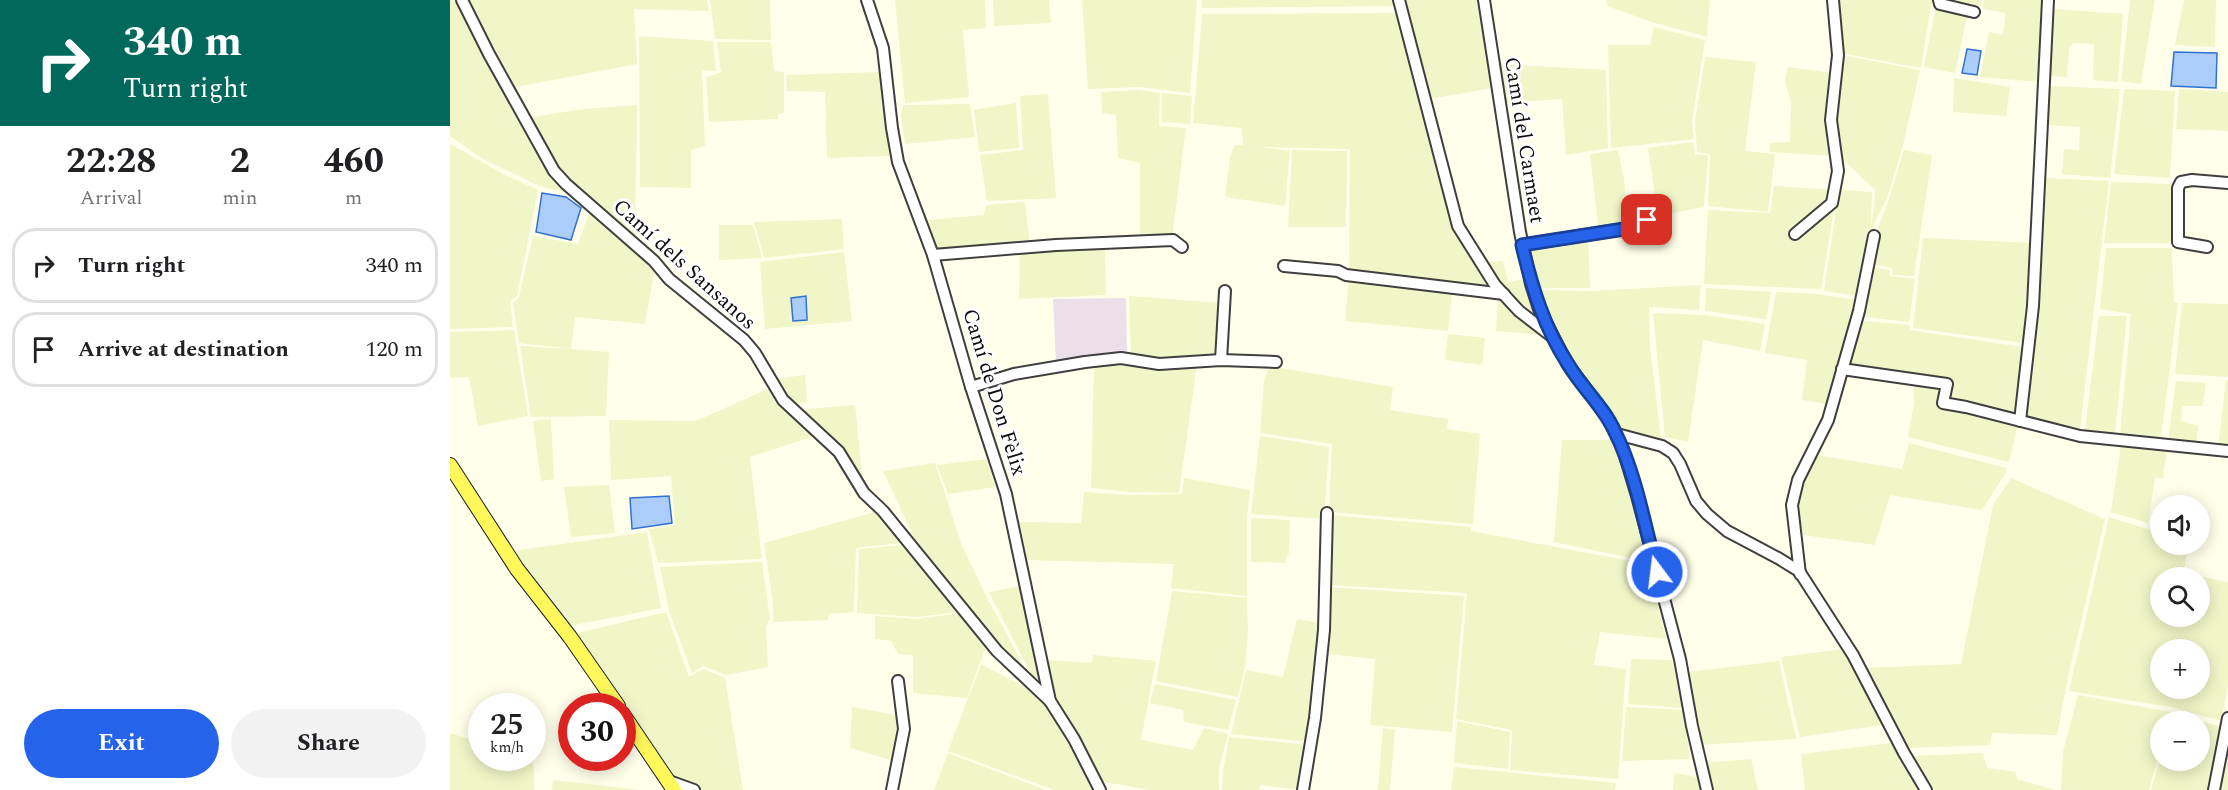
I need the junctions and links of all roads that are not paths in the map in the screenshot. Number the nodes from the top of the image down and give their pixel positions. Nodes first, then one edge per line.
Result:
1 (462, 0) edge
2 (867, 0) edge
3 (1399, 0) edge
4 (1484, 0) edge
5 (1833, 0) edge
6 (1939, 0) edge
7 (2048, 0) edge
8 (1974, 12) dead end
9 (2228, 183) edge
10 (1647, 220) dead end
11 (1795, 234) dead end
12 (1874, 236) dead end
13 (1522, 245) junction
14 (2207, 246) dead end
15 (1182, 247) dead end
16 (933, 255) junction
17 (1284, 266) dead end
18 (1225, 291) dead end
19 (1504, 294) junction
20 (1552, 337) junction
21 (1221, 360) junction
22 (1276, 362) dead end
23 (1842, 369) junction
24 (971, 387) junction
25 (2020, 421) junction
26 (1617, 435) junction
27 (2228, 451) edge
28 (450, 465) edge
29 (1327, 513) dead end
30 (1800, 574) junction
31 (898, 681) dead end
32 (609, 693) edge
33 (1050, 701) junction
34 (2228, 718) edge
35 (636, 734) edge
36 (671, 785) edge
37 (694, 790) edge
38 (892, 790) edge
39 (1100, 790) edge
40 (1303, 790) edge
41 (1707, 790) edge
42 (1926, 790) edge
43 (2214, 790) edge

1 - 33 street, Camí dels Sansanos
2 - 16 street, Camí de Don Fèlix
3 - 19 street
4 - 13 street, Camí del Carmaet
5 - 11 street
6 - 8 street
7 - 25 street
9 - 14 street
10 - 13 street
12 - 23 street
13 - 20 street, Camí del Carmaet
15 - 16 street
16 - 24 street, Camí de Don Fèlix
17 - 19 street
18 - 21 street
19 - 20 street
20 - 26 street, Camí del Carmaet
21 - 22 street
21 - 24 street
23 - 25 street
23 - 30 street
24 - 33 street, Camí de Don Fèlix
25 - 27 street
26 - 30 street
26 - 41 street, Camí del Carmaet
28 - 32 main road
29 - 40 street
30 - 42 street
31 - 38 street
33 - 39 street, Camí de Don Fèlix
34 - 43 street
35 - 36 main road
36 - 37 street

